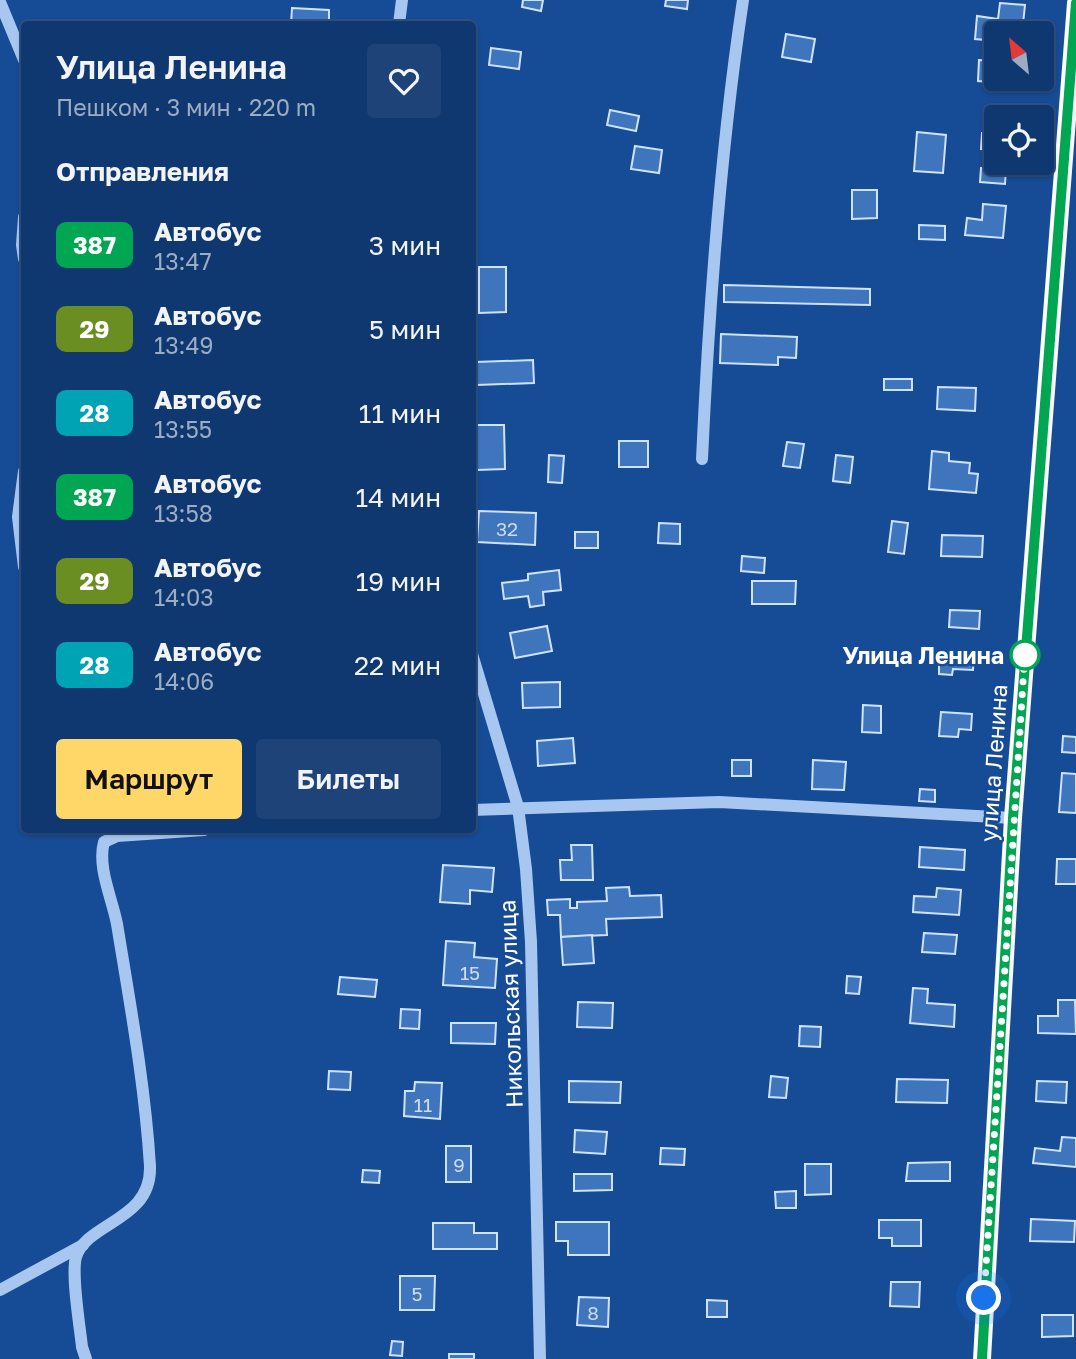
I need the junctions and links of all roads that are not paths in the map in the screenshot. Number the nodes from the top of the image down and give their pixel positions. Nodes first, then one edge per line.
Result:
1 (402, 0) edge
2 (743, 0) edge
3 (0, 2) edge
4 (1076, 3) edge
5 (399, 21) edge
6 (21, 53) edge
7 (702, 459) dead end
8 (21, 494) edge
9 (21, 542) edge
10 (476, 667) edge
11 (518, 807) junction
12 (476, 810) edge
13 (1013, 818) junction
14 (160, 833) edge
15 (101, 836) edge
16 (84, 1244) junction
17 (0, 1290) edge
18 (86, 1359) edge
19 (540, 1359) edge
20 (982, 1359) edge

1 - 5 street
2 - 7 street
3 - 6 street
4 - 13 main road, улица Ленина
8 - 9 street
10 - 11 street, Никольская улица
11 - 12 street
11 - 13 street
11 - 19 street, Никольская улица
13 - 20 main road, улица Ленина
14 - 15 street
15 - 16 street
16 - 17 street
16 - 18 street

